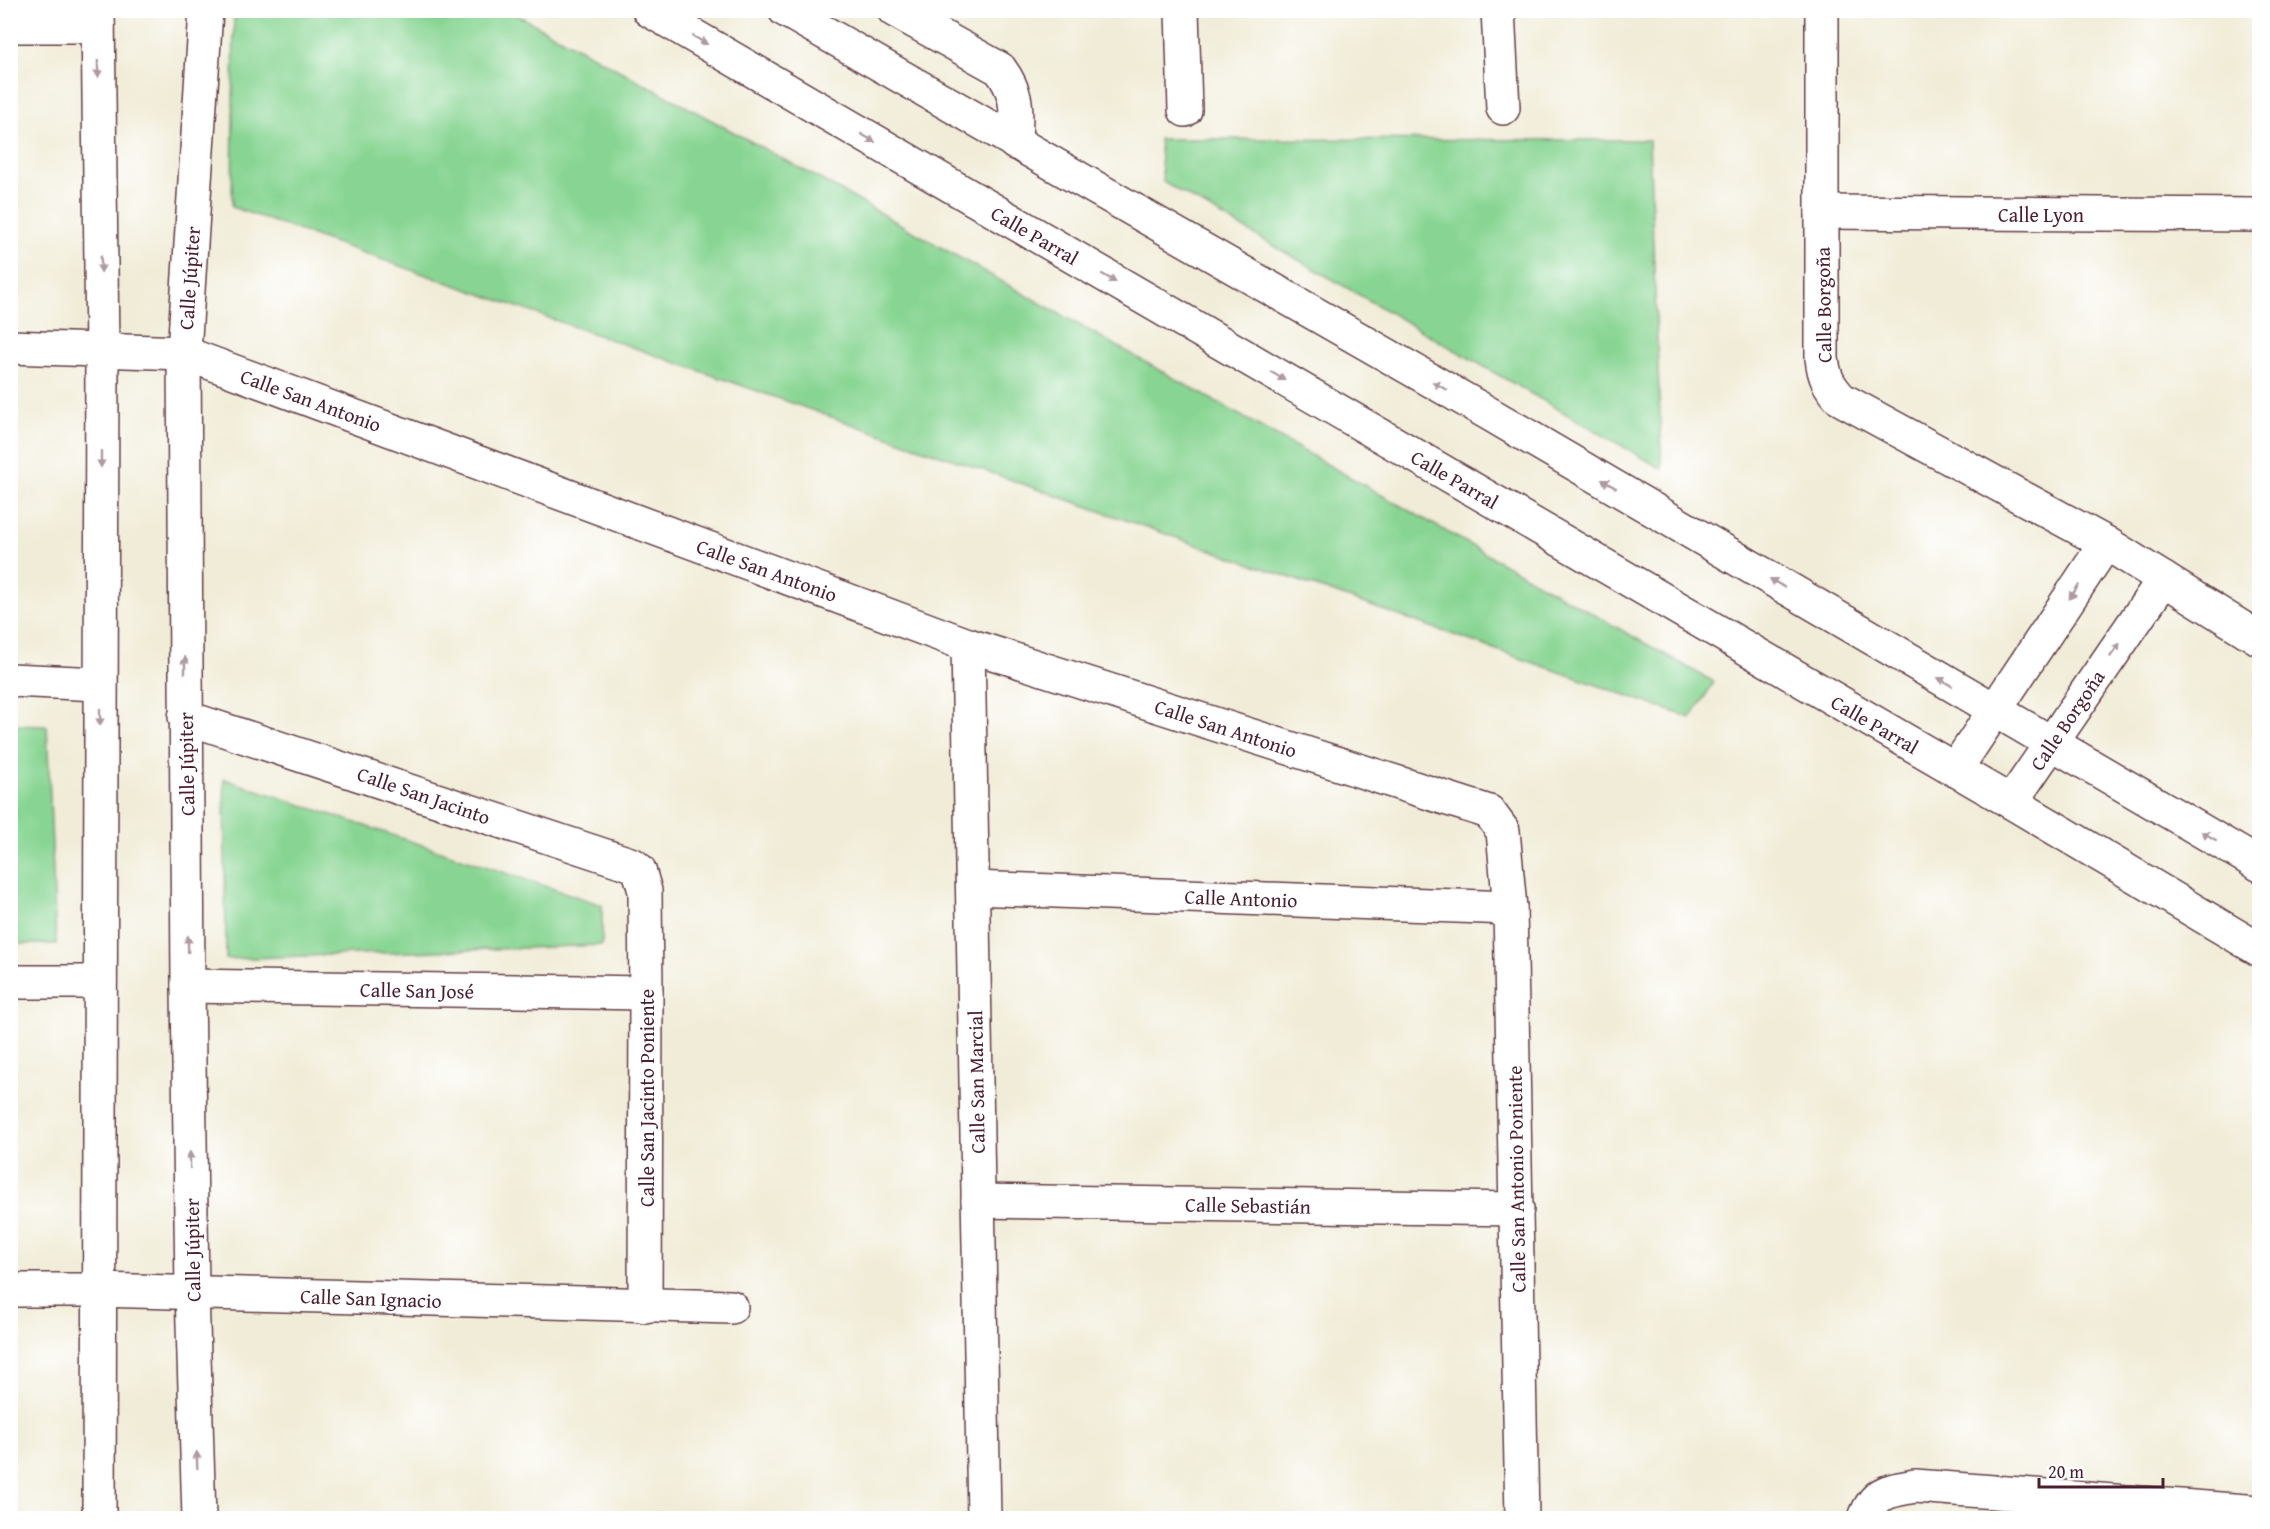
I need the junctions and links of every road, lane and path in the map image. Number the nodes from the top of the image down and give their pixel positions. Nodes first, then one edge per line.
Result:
1 (206, 10) edge
2 (649, 10) edge
3 (785, 10) edge
4 (894, 10) edge
5 (1182, 10) edge
6 (1498, 10) edge
7 (1822, 10) edge
8 (98, 18) edge
9 (10, 26) edge
10 (1503, 108) dead end
11 (1185, 110) dead end
12 (1015, 143) junction
13 (1822, 213) junction
14 (2259, 215) edge
15 (10, 347) edge
16 (102, 350) junction
17 (184, 353) junction
18 (2106, 543) junction
19 (2164, 579) junction
20 (2259, 639) edge
21 (968, 645) junction
22 (10, 680) edge
23 (100, 684) junction
24 (1995, 712) junction
25 (185, 717) junction
26 (2050, 743) junction
27 (1955, 770) junction
28 (2011, 802) junction
29 (1505, 841) joint
30 (2259, 865) edge
31 (973, 888) junction
32 (645, 891) joint
33 (1510, 908) junction
34 (2259, 950) edge
35 (10, 982) edge
36 (100, 982) junction
37 (188, 986) junction
38 (646, 993) junction
39 (978, 1201) junction
40 (1517, 1209) junction
41 (10, 1290) edge
42 (98, 1290) junction
43 (192, 1293) junction
44 (645, 1306) junction
45 (731, 1307) dead end
46 (2259, 1512) edge
47 (99, 1518) edge
48 (199, 1518) edge
49 (984, 1518) edge
50 (1522, 1518) edge
51 (1865, 1518) edge

1 - 17 street, Calle Júpiter
2 -> 27 street, Calle Parral
3 - 12 street
4 - 12 street
5 - 11 street
6 - 10 street
7 - 13 street, Calle Borgoña
8 - 9 street
8 -> 16 street
24 -> 12 street
13 - 14 street, Calle Lyon
13 - 18 street, Calle Borgoña
15 - 16 street, Calle San Antonio
16 - 17 street, Calle San Antonio
16 -> 23 street
17 - 21 street, Calle San Antonio
25 -> 17 street, Calle Júpiter
18 - 19 street, Calle Borgoña
18 -> 24 street
19 - 20 street, Calle Borgoña
26 -> 19 street, Calle Borgoña
21 - 29 street, Calle San Antonio
21 - 31 street, Calle San Marcial
22 - 23 street
23 -> 36 street
24 - 26 street
24 - 27 street
25 - 32 street, Calle San Jacinto
37 -> 25 street, Calle Júpiter
26 - 28 street, Calle Borgoña
30 -> 26 street
27 - 28 street, Calle Parral
28 - 34 street, Calle Parral
29 - 33 street, Calle San Antonio Poniente
31 - 33 street, Calle Antonio
31 - 39 street, Calle San Marcial
32 - 38 street, Calle San Jacinto Poniente
33 - 40 street, Calle San Antonio Poniente
35 - 36 street
36 - 42 street
37 - 38 street, Calle San José
43 -> 37 street, Calle Júpiter
38 - 44 street, Calle San Jacinto Poniente
39 - 40 street, Calle Sebastián
39 - 49 street, Calle San Marcial
40 - 50 street, Calle San Antonio Poniente
41 - 42 street, Calle San Ignacio
42 - 43 street, Calle San Ignacio
42 - 47 street
43 - 44 street, Calle San Ignacio
48 -> 43 street, Calle Júpiter
44 - 45 street, Calle San Ignacio
46 - 51 street

